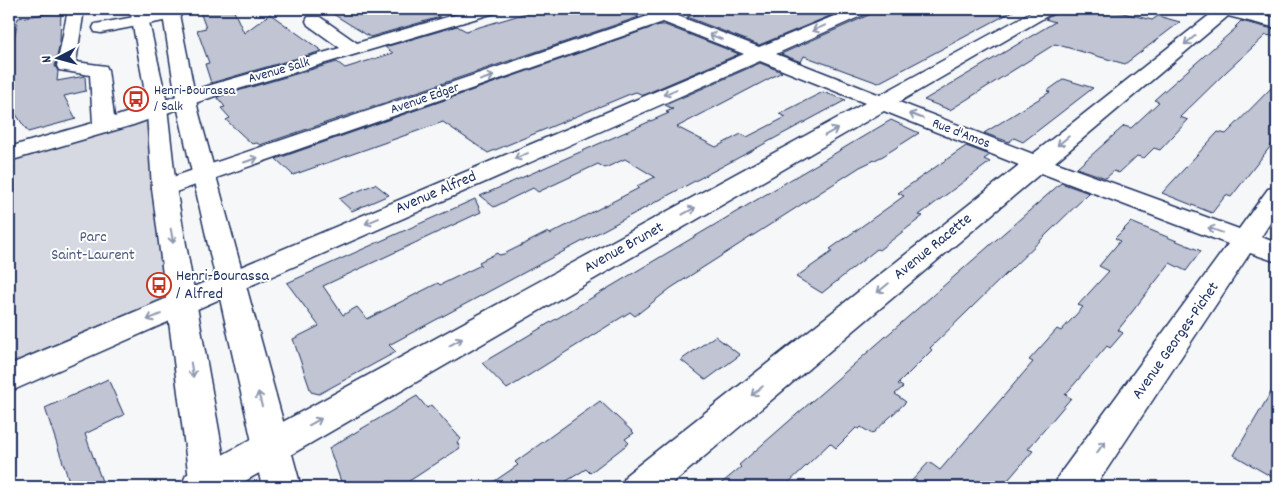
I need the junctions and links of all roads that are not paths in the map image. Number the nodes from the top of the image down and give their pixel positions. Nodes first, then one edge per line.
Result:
1 (76, 9) edge
2 (99, 9) edge
3 (492, 9) edge
4 (685, 9) edge
5 (864, 9) edge
6 (1048, 9) edge
7 (1223, 9) edge
8 (171, 12) edge
9 (460, 12) edge
10 (655, 12) edge
11 (139, 15) edge
12 (314, 21) dead end
13 (1277, 23) edge
14 (100, 49) junction
15 (354, 49) junction
16 (759, 54) junction
17 (187, 100) junction
18 (882, 103) junction
19 (157, 109) junction
20 (104, 126) junction
21 (9, 154) edge
22 (1035, 163) junction
23 (205, 176) junction
24 (164, 188) junction
25 (1277, 194) edge
26 (1245, 241) junction
27 (1277, 253) edge
28 (230, 283) junction
29 (182, 304) junction
30 (9, 379) edge
31 (272, 446) junction
32 (206, 486) edge
33 (282, 487) edge
34 (640, 487) edge
35 (1073, 487) edge

1 - 14 street
2 - 14 street
3 - 9 street, Avenue Salk
4 - 10 street, Avenue Edger
5 -> 16 street, Avenue Alfred
6 - 18 street, Avenue Brunet
7 - 13 street
7 -> 22 street, Avenue Racette
8 - 11 street
8 - 17 street
9 - 15 street, Avenue Salk
16 -> 10 street, Rue d'Amos
23 -> 10 street, Avenue Edger
11 - 14 street
11 - 19 street
12 - 15 street
14 - 20 street
15 - 17 street, Avenue Salk
16 - 18 street, Rue d'Amos
16 -> 28 street, Avenue Alfred
17 - 19 street, Avenue Salk
17 - 23 street
22 -> 18 street, Rue d'Amos
31 -> 18 street, Avenue Brunet
19 - 20 street, Avenue Salk
19 - 24 street
20 - 21 street, Avenue Salk
26 -> 22 street, Rue d'Amos
22 -> 34 street, Avenue Racette
23 - 24 street, Avenue Edger
23 - 28 street
24 -> 29 street
25 - 26 street, Avenue Georges-Pichet
26 - 27 street, Rue d'Amos
35 -> 26 street, Avenue Georges-Pichet
28 - 29 street, Avenue Alfred
31 -> 28 street
29 -> 30 street, Avenue Alfred
29 -> 32 street
31 - 32 street, Avenue Brunet
31 - 33 street

